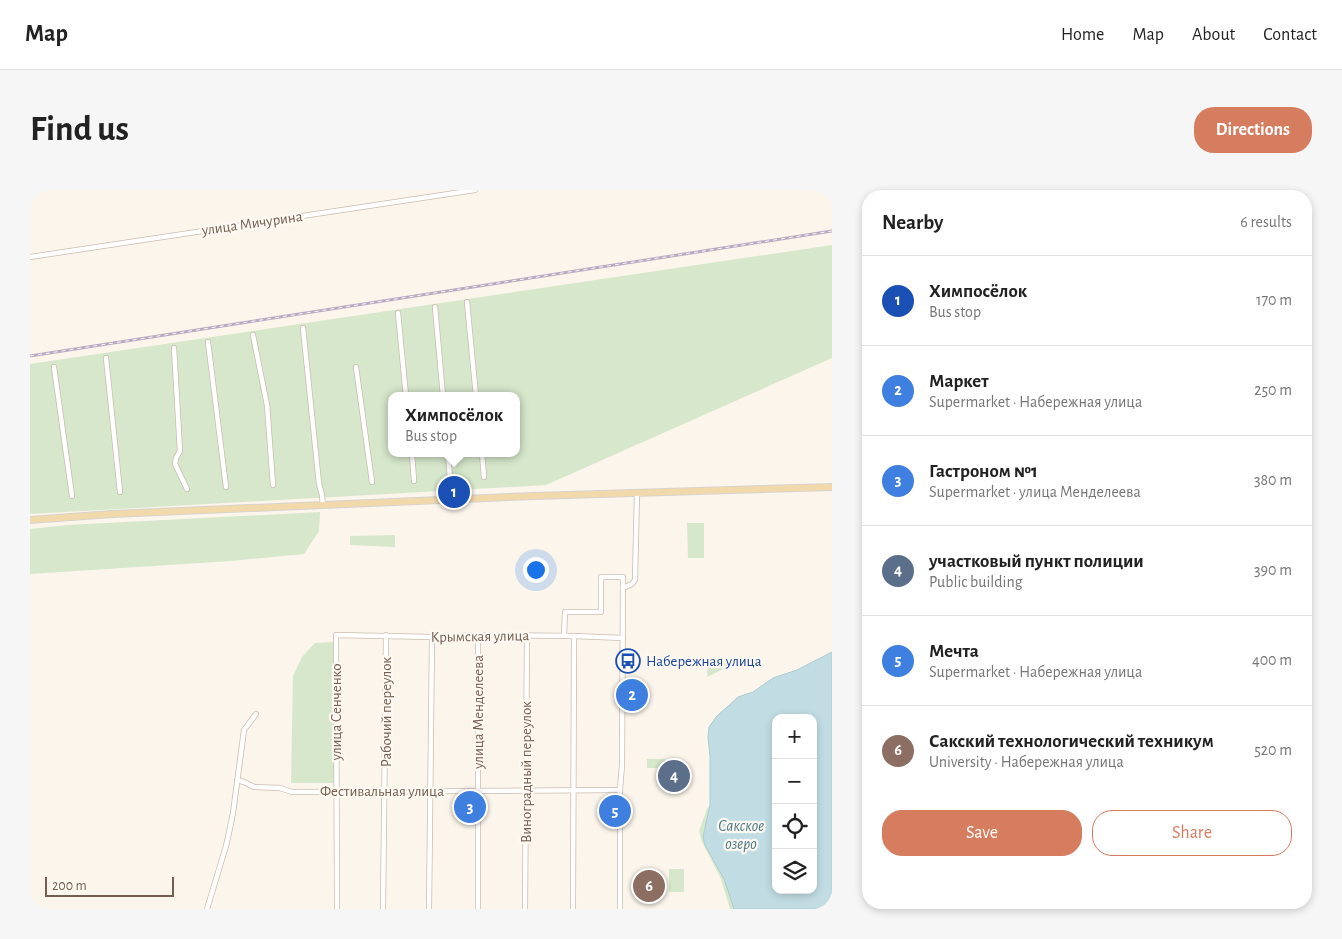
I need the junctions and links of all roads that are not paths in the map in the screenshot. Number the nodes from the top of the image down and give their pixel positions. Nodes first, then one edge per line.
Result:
1 (475, 190) edge
2 (30, 257) edge
3 (467, 302) dead end
4 (435, 307) dead end
5 (398, 313) dead end
6 (303, 328) dead end
7 (253, 335) dead end
8 (208, 342) dead end
9 (174, 348) dead end
10 (106, 358) dead end
11 (54, 367) dead end
12 (356, 367) dead end
13 (406, 392) edge
14 (443, 392) edge
15 (476, 392) edge
16 (412, 457) edge
17 (448, 457) edge
18 (482, 457) edge
19 (484, 477) dead end
20 (450, 479) dead end
21 (414, 481) dead end
22 (372, 482) dead end
23 (273, 485) dead end
24 (832, 486) edge
25 (226, 487) dead end
26 (187, 488) dead end
27 (120, 492) dead end
28 (637, 493) junction
29 (72, 496) dead end
30 (323, 506) junction
31 (30, 520) edge
32 (623, 588) junction
33 (336, 635) joint
34 (478, 635) junction
35 (386, 636) junction
36 (527, 636) junction
37 (564, 636) junction
38 (574, 636) junction
39 (432, 638) junction
40 (623, 638) junction
41 (256, 714) dead end
42 (237, 780) junction
43 (620, 790) junction
44 (385, 791) junction
45 (431, 791) junction
46 (478, 791) junction
47 (526, 791) junction
48 (574, 791) junction
49 (336, 792) junction
50 (207, 909) edge
51 (337, 909) edge
52 (384, 909) edge
53 (429, 909) edge
54 (478, 909) edge
55 (525, 909) edge
56 (573, 909) edge
57 (620, 909) edge

1 - 2 street, улица Мичурина
3 - 15 street
4 - 14 street
5 - 13 street
6 - 30 street
7 - 23 street
8 - 25 street
9 - 26 street
10 - 27 street
11 - 29 street
12 - 22 street
16 - 21 street
17 - 20 street
18 - 19 street
24 - 28 main road
28 - 30 main road
28 - 32 street
30 - 31 main road
32 - 37 street
32 - 40 street
33 - 35 street, Крымская улица
33 - 49 street, улица Сенченко
34 - 36 street, Крымская улица
34 - 39 street, Крымская улица
34 - 46 street, улица Менделеева
35 - 39 street, Крымская улица
35 - 44 street, Рабочий переулок
36 - 37 street, Крымская улица
36 - 47 street, Виноградный переулок
37 - 38 street, Крымская улица
38 - 40 street, Крымская улица
38 - 48 street
39 - 45 street
40 - 43 street
41 - 42 street
42 - 49 street, Фестивальная улица
42 - 50 street
43 - 48 street, Фестивальная улица
43 - 57 street
44 - 45 street, Фестивальная улица
44 - 49 street, Фестивальная улица
44 - 52 street, Рабочий переулок
45 - 46 street, Фестивальная улица
45 - 53 street
46 - 47 street, Фестивальная улица
46 - 54 street, улица Менделеева
47 - 48 street, Фестивальная улица
47 - 55 street, Виноградный переулок
48 - 56 street
49 - 51 street, улица Сенченко

